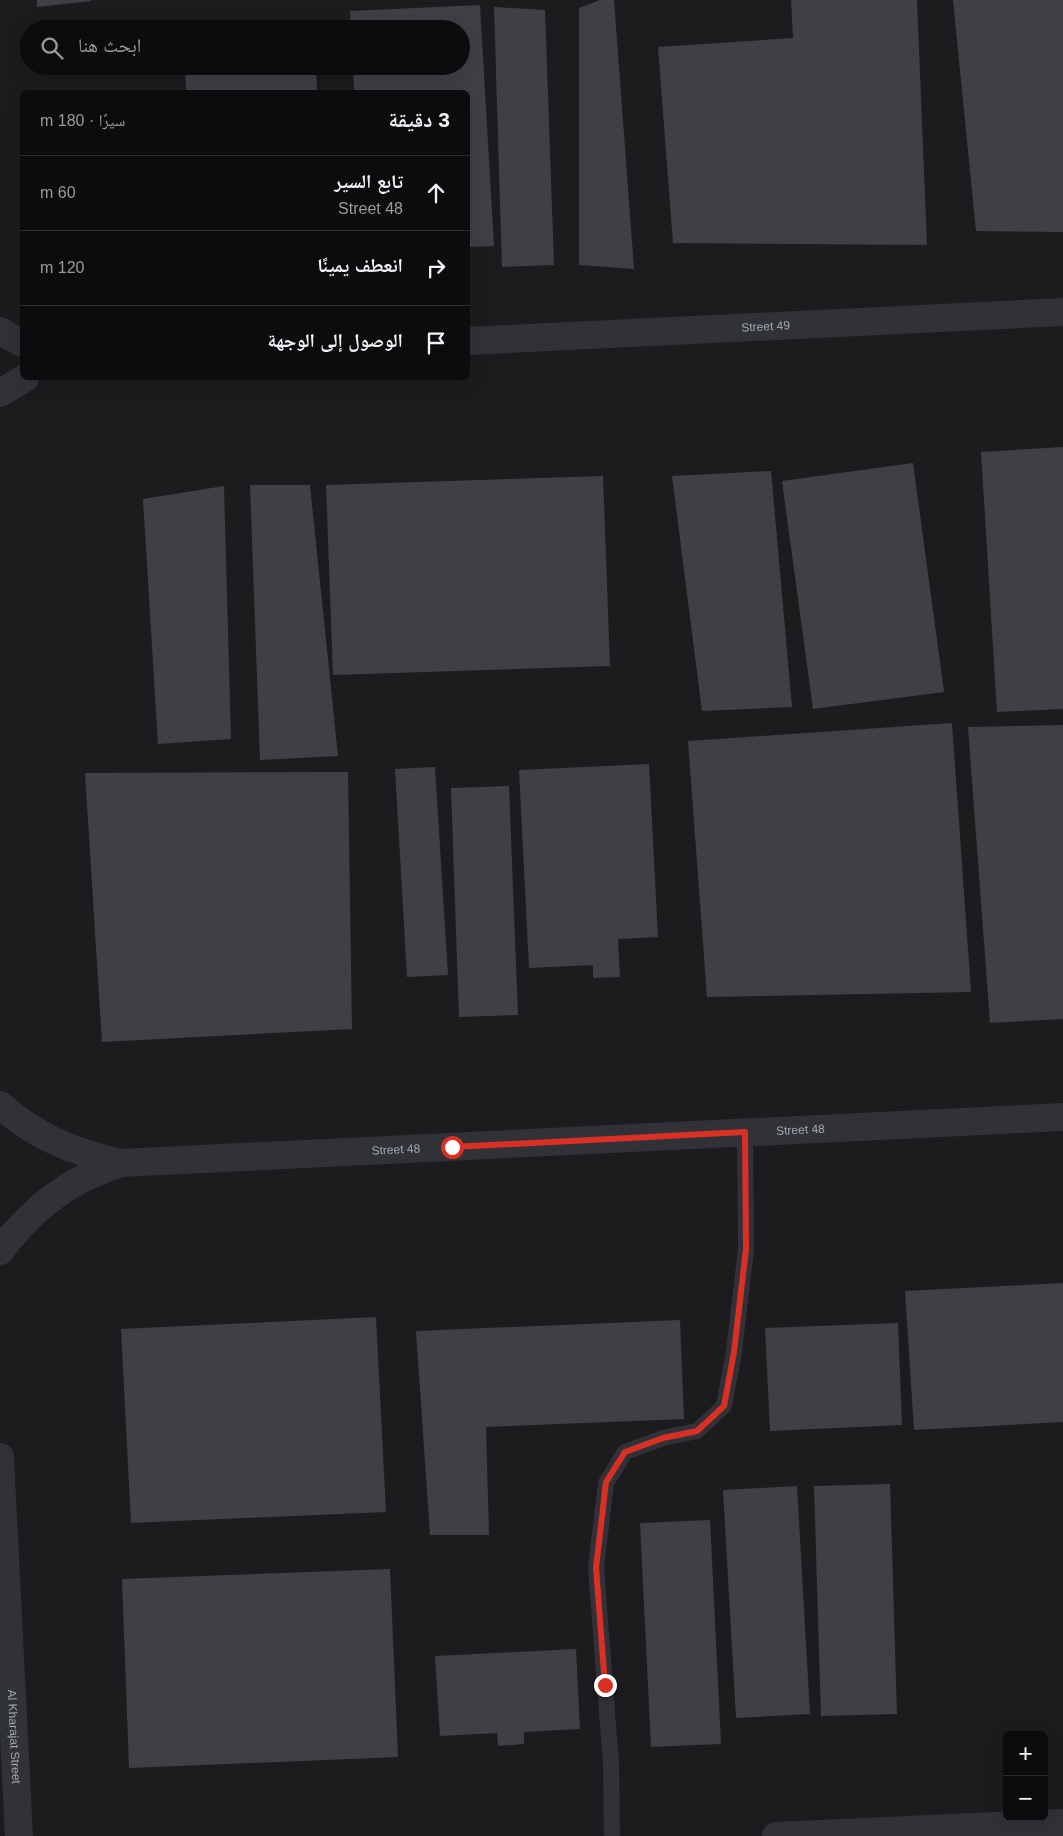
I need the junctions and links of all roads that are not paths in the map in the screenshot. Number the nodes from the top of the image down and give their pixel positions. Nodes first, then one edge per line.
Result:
1 (1063, 312) edge
2 (0, 331) edge
3 (470, 341) edge
4 (20, 342) edge
5 (22, 380) edge
6 (0, 393) edge
7 (0, 1105) edge
8 (1063, 1117) edge
9 (745, 1132) junction
10 (120, 1163) junction
11 (0, 1251) edge
12 (0, 1457) edge
13 (1063, 1823) edge
14 (19, 1836) edge
15 (612, 1836) edge
16 (776, 1836) edge

1 - 3 street, Street 49
2 - 4 street
5 - 6 street
7 - 10 street, Street 48
8 - 9 street, Street 48
9 - 10 street, Street 48
9 - 15 lane
10 - 11 street, Street 48
12 - 14 street, Al Kharajat Street
13 - 16 street

